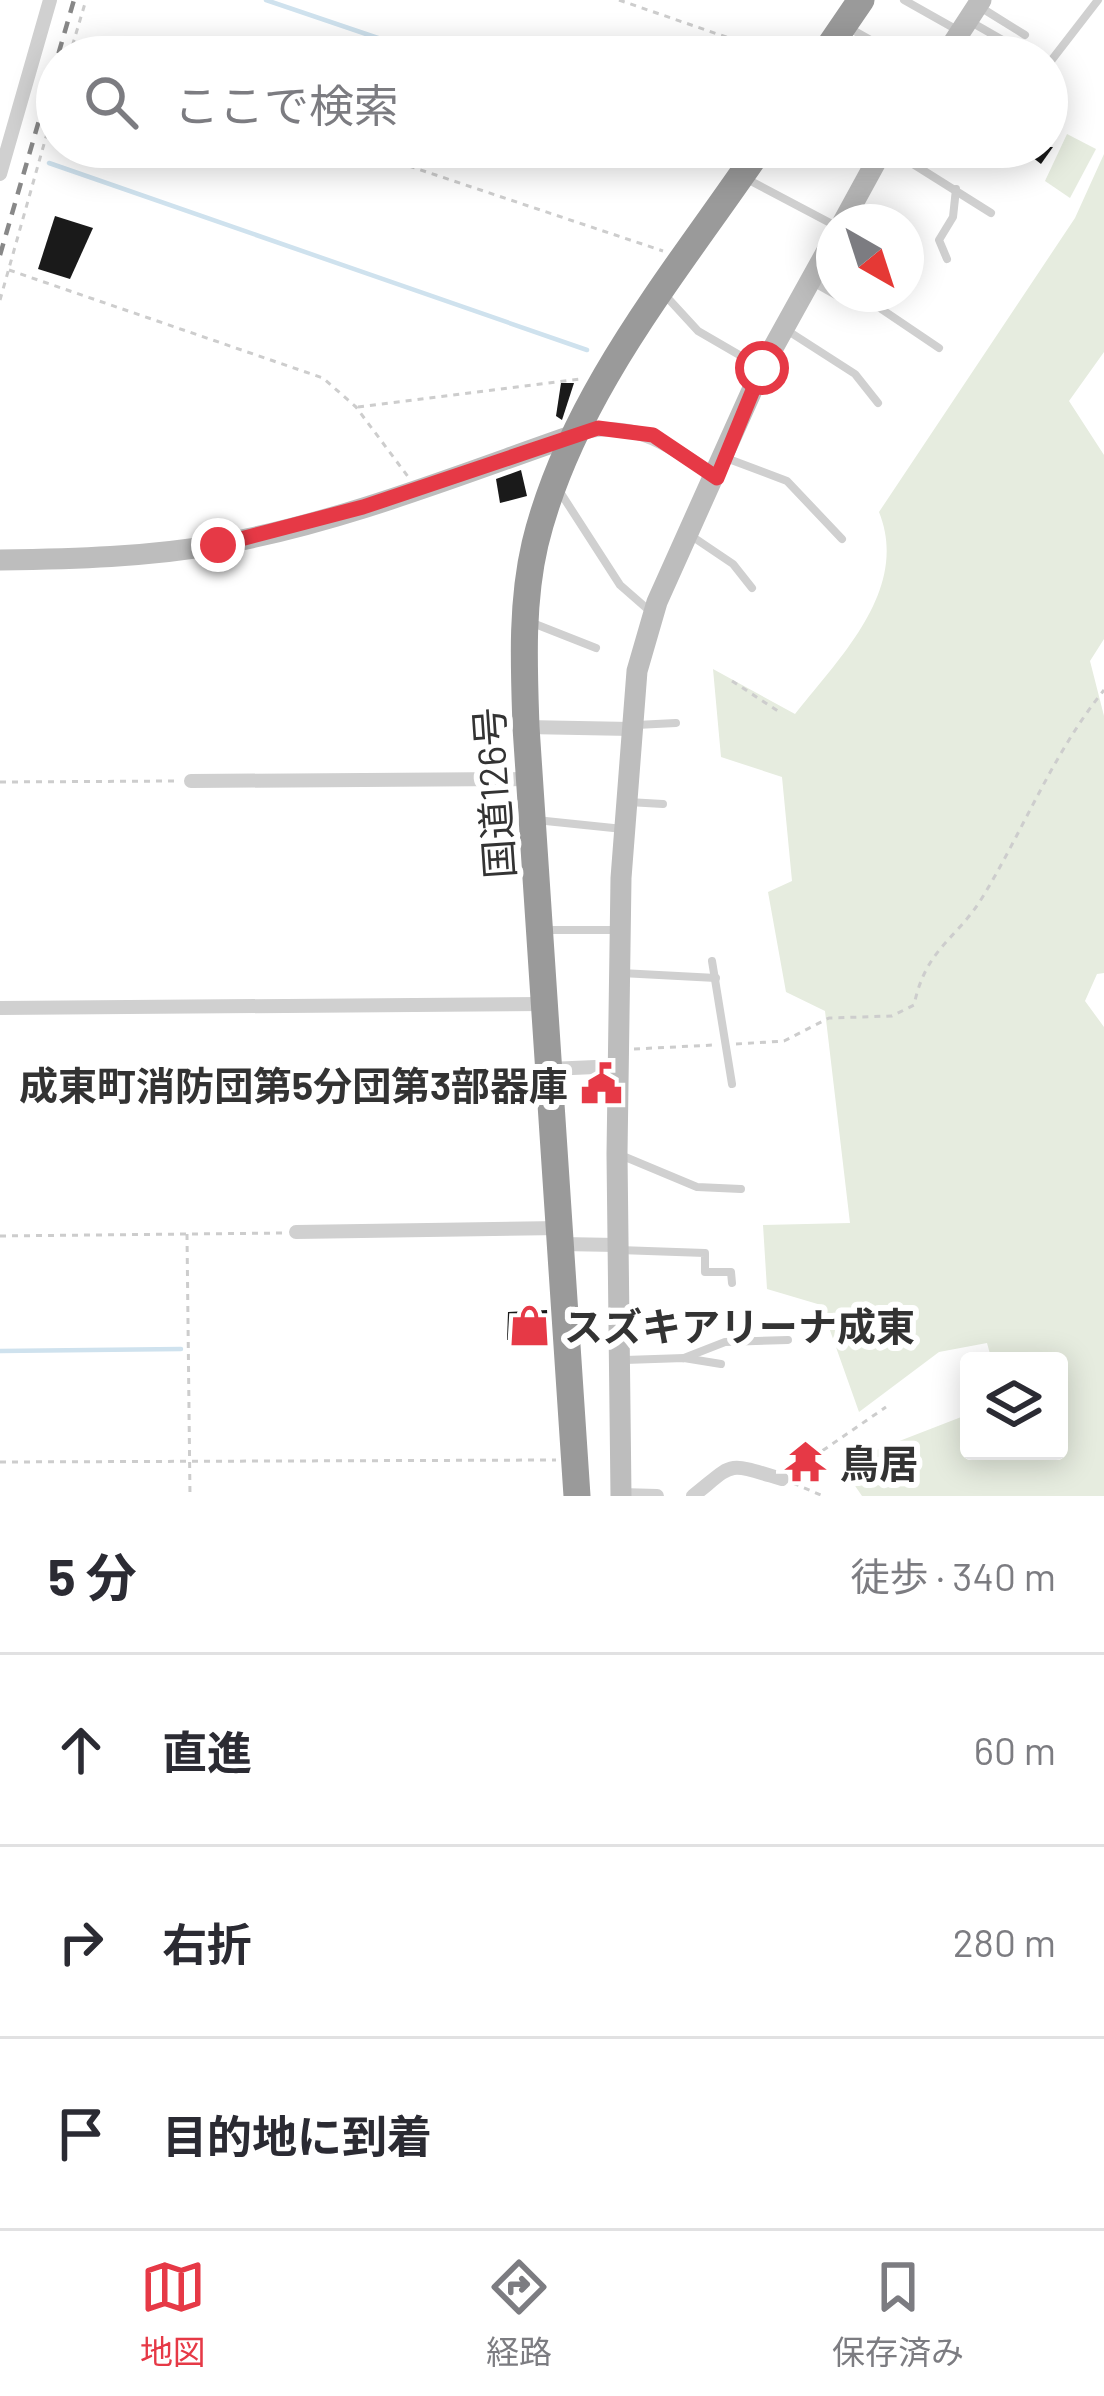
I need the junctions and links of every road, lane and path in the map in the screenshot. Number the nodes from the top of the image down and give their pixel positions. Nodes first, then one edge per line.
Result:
1 (50, 0) edge
2 (86, 0) edge
3 (619, 0) edge
4 (861, 0) edge
5 (904, 0) edge
6 (1098, 0) edge
7 (972, 14) edge
8 (1025, 34) dead end
9 (40, 36) edge
10 (75, 36) edge
11 (723, 36) edge
12 (841, 36) edge
13 (1003, 36) edge
14 (1068, 40) edge
15 (36, 49) edge
16 (37, 168) edge
17 (415, 168) edge
18 (747, 168) edge
19 (873, 168) edge
20 (920, 168) edge
21 (0, 174) edge
22 (742, 176) junction
23 (956, 189) junction
24 (853, 204) edge
25 (991, 213) dead end
26 (816, 215) edge
27 (686, 259) junction
28 (947, 259) dead end
29 (9, 270) junction
30 (816, 270) edge
31 (810, 280) junction
32 (663, 292) junction
33 (0, 300) edge
34 (784, 328) junction
35 (939, 348) dead end
36 (762, 368) junction
37 (602, 383) junction
38 (878, 403) dead end
39 (356, 407) junction
40 (574, 435) junction
41 (721, 468) junction
42 (554, 482) junction
43 (418, 489) junction
44 (689, 535) junction
45 (842, 539) dead end
46 (0, 560) edge
47 (752, 588) dead end
48 (653, 614) junction
49 (526, 620) junction
50 (596, 648) dead end
51 (732, 681) dead end
52 (1104, 690) edge
53 (782, 713) dead end
54 (676, 723) dead end
55 (631, 727) junction
56 (526, 728) junction
57 (531, 779) junction
58 (191, 781) joint
59 (0, 782) edge
60 (626, 802) junction
61 (663, 804) dead end
62 (534, 820) junction
63 (624, 829) junction
64 (541, 930) junction
65 (621, 930) junction
66 (712, 961) dead end
67 (621, 973) junction
68 (716, 978) junction
69 (544, 1004) junction
70 (0, 1008) edge
71 (729, 1044) junction
72 (619, 1058) junction
73 (549, 1069) junction
74 (732, 1084) dead end
75 (616, 1154) junction
76 (741, 1189) dead end
77 (296, 1232) joint
78 (187, 1234) junction
79 (0, 1236) edge
80 (560, 1236) junction
81 (617, 1248) junction
82 (732, 1283) dead end
83 (788, 1340) dead end
84 (684, 1358) junction
85 (618, 1360) junction
86 (721, 1364) dead end
87 (886, 1407) dead end
88 (575, 1460) junction
89 (190, 1461) junction
90 (0, 1462) edge
91 (782, 1479) junction
92 (190, 1496) edge
93 (577, 1496) edge
94 (621, 1496) edge
95 (657, 1496) edge
96 (693, 1496) edge
97 (824, 1496) edge

1 - 9 street
2 - 10 path
3 - 11 path
4 - 12 highway
5 - 7 lane
6 - 14 lane
7 - 8 lane
7 - 13 lane
15 - 21 street
16 - 29 path
17 - 27 path
18 - 22 highway, 国道126号
19 - 24 street
20 - 23 lane
22 - 26 lane
22 - 27 highway, 国道126号
23 - 25 lane
23 - 28 lane
27 - 32 highway, 国道126号
29 - 33 path
29 - 39 path
30 - 31 street
31 - 34 street
31 - 35 lane
32 - 36 lane
32 - 37 highway, 国道126号
34 - 36 street
34 - 38 lane
36 - 41 street
37 - 39 path
37 - 40 highway, 国道126号
39 - 43 path
40 - 41 street
40 - 42 highway, 国道126号
40 - 43 street
41 - 44 street
41 - 45 lane
42 - 48 lane
42 - 49 highway, 国道126号
43 - 46 street
44 - 47 lane
44 - 48 street
48 - 55 street
49 - 50 lane
49 - 56 highway, 国道126号
51 - 53 path
52 - 71 path
54 - 55 lane
55 - 56 street
55 - 60 street
56 - 57 highway, 国道126号
57 - 58 street
57 - 62 highway, 国道126号
58 - 59 path
60 - 61 lane
60 - 63 street
62 - 63 lane
62 - 64 highway, 国道126号
63 - 65 street
64 - 65 lane
64 - 69 highway, 国道126号
65 - 67 street
66 - 68 lane
67 - 68 lane
67 - 72 street
68 - 71 lane
69 - 70 street
69 - 73 highway, 国道126号
71 - 72 path
71 - 74 lane
72 - 73 street
72 - 75 street
73 - 80 highway, 国道126号
75 - 76 lane
75 - 81 street
77 - 78 path
77 - 80 street
78 - 79 path
78 - 89 path
80 - 81 street
80 - 88 highway, 国道126号
81 - 82 lane
81 - 85 street
83 - 84 lane
84 - 85 lane
84 - 86 lane
85 - 94 street
87 - 91 path
88 - 89 path
88 - 93 highway, 国道126号
89 - 90 path
89 - 92 path
91 - 96 street
91 - 97 path
94 - 95 street

